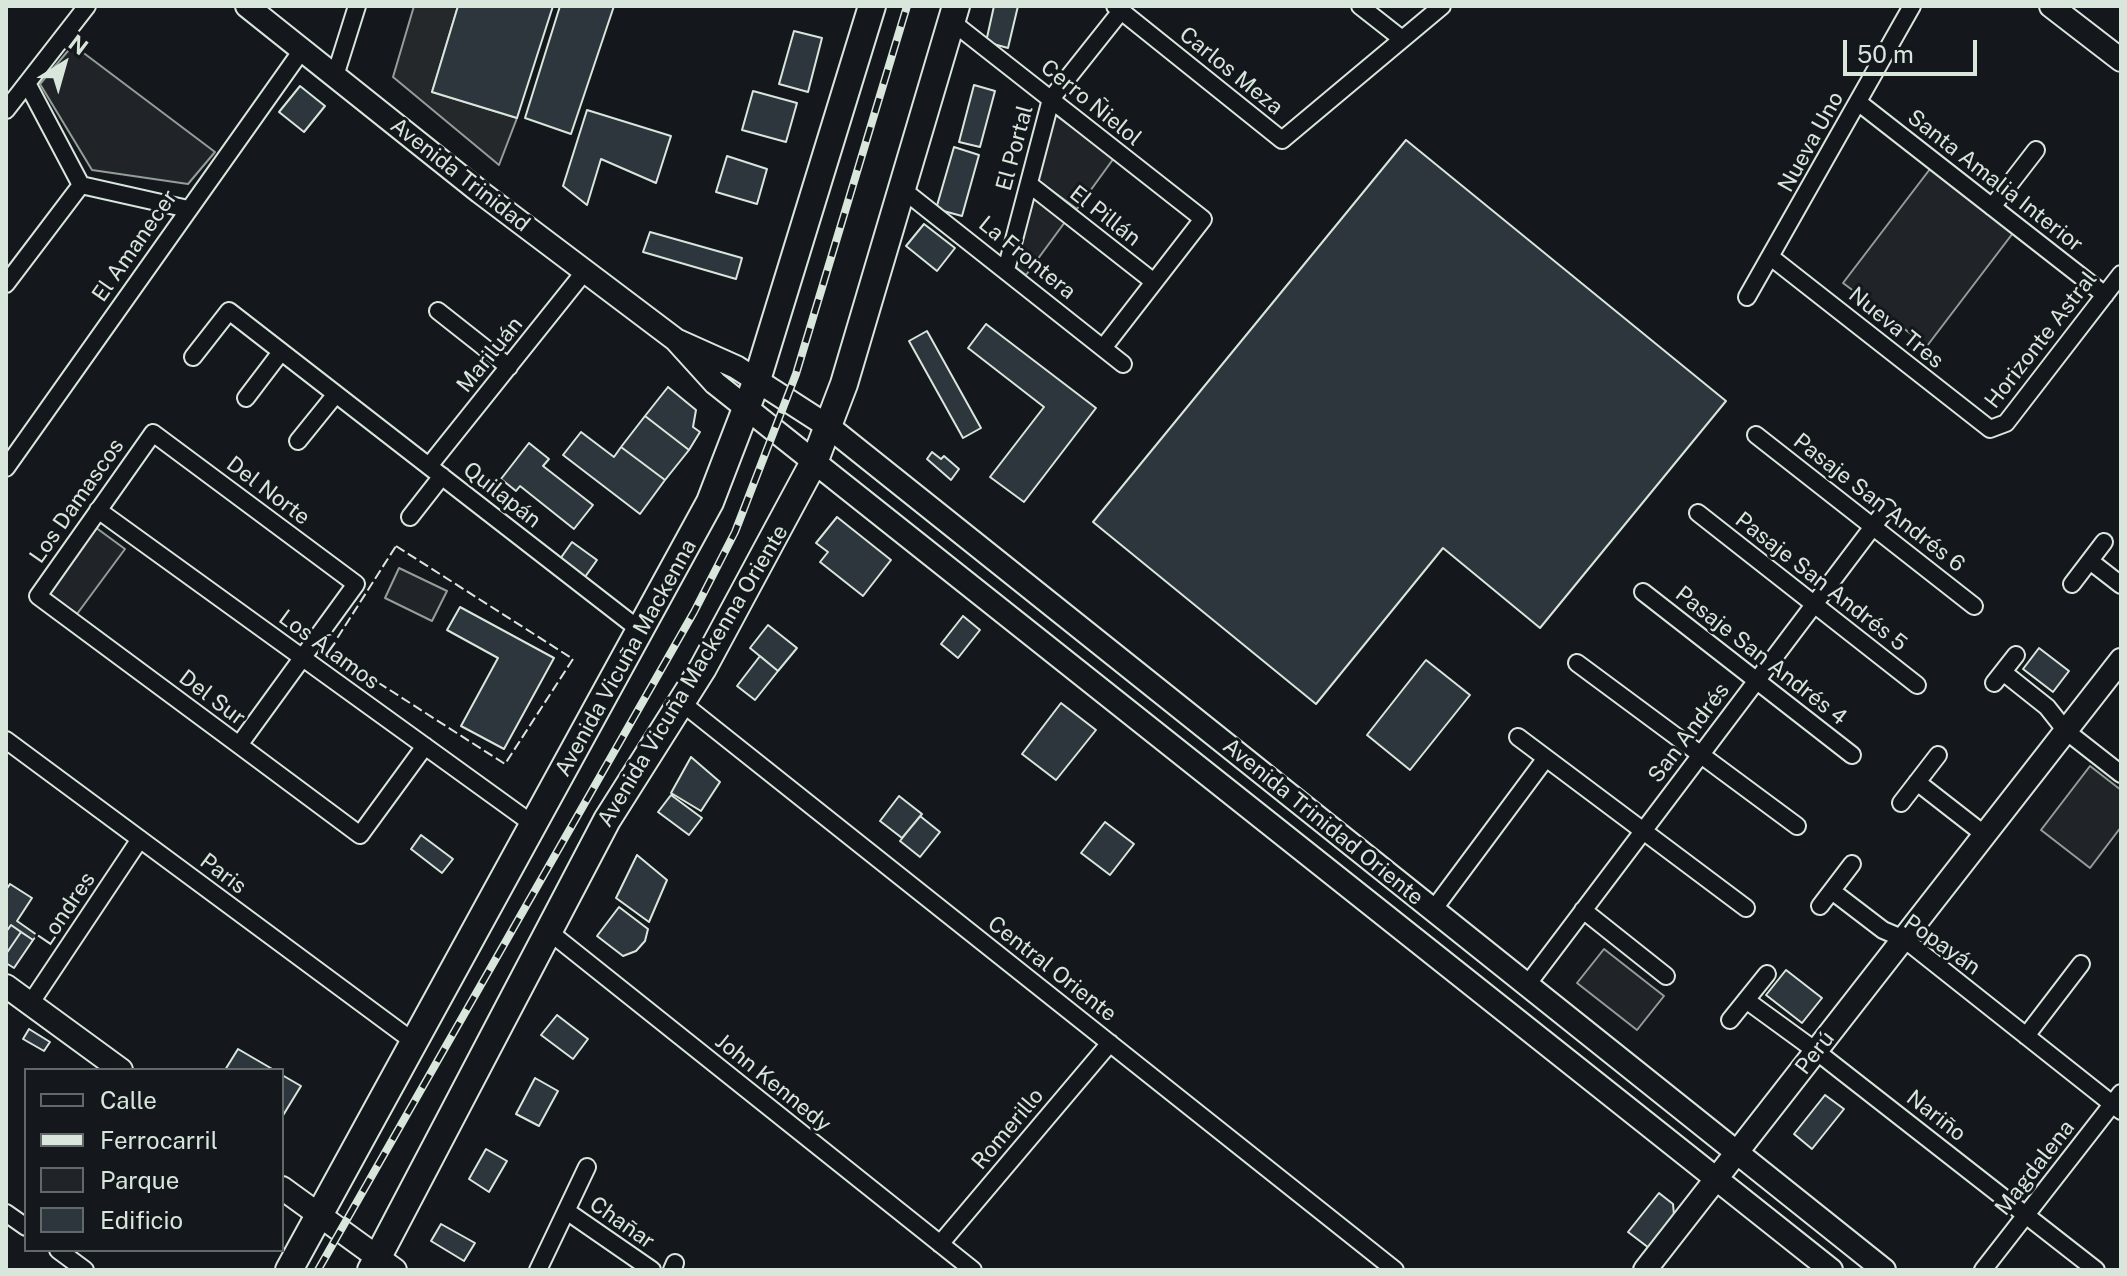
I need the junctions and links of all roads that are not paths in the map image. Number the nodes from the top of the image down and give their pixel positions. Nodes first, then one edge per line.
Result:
1 (87, 6) edge
2 (247, 6) edge
3 (357, 6) edge
4 (872, 6) edge
5 (1360, 6) edge
6 (1442, 6) edge
7 (1912, 6) edge
8 (2051, 6) edge
9 (1118, 8) edge
10 (954, 14) edge
11 (1402, 39) junction
12 (302, 50) junction
13 (2121, 60) edge
14 (335, 76) junction
15 (27, 83) junction
16 (1051, 99) junction
17 (1858, 102) junction
18 (6, 110) edge
19 (2036, 150) dead end
20 (1029, 184) junction
21 (81, 185) junction
22 (902, 189) junction
23 (1992, 207) junction
24 (188, 209) junction
25 (1772, 258) junction
26 (1006, 270) junction
27 (585, 271) junction
28 (2121, 274) edge
29 (1154, 282) junction
30 (6, 284) edge
31 (2105, 295) junction
32 (1747, 297) dead end
33 (438, 311) dead end
34 (676, 340) junction
35 (1103, 348) junction
36 (281, 352) junction
37 (193, 357) dead end
38 (1123, 364) dead end
39 (509, 367) junction
40 (757, 380) junction
41 (336, 394) junction
42 (246, 398) dead end
43 (748, 409) junction
44 (829, 427) junction
45 (1994, 429) joint
46 (153, 433) joint
47 (1756, 435) dead end
48 (298, 441) dead end
49 (815, 460) junction
50 (6, 468) edge
51 (436, 471) junction
52 (1887, 508) dead end
53 (98, 510) junction
54 (1698, 513) dead end
55 (410, 517) dead end
56 (1873, 526) junction
57 (2104, 542) dead end
58 (2090, 561) junction
59 (2072, 584) dead end
60 (2121, 585) edge
61 (1643, 592) dead end
62 (38, 596) joint
63 (1814, 604) junction
64 (1974, 606) dead end
65 (641, 631) junction
66 (2016, 655) dead end
67 (303, 658) junction
68 (2121, 660) edge
69 (1577, 663) dead end
70 (1757, 680) junction
71 (1917, 685) dead end
72 (682, 703) junction
73 (2066, 731) junction
74 (1518, 737) dead end
75 (6, 740) edge
76 (239, 745) junction
77 (425, 746) junction
78 (1701, 755) junction
79 (1852, 755) dead end
80 (1938, 755) dead end
81 (1546, 758) junction
82 (2121, 774) edge
83 (1917, 782) junction
84 (1901, 803) dead end
85 (534, 825) junction
86 (1797, 826) dead end
87 (1643, 831) junction
88 (1985, 835) junction
89 (140, 839) junction
90 (1852, 864) dead end
91 (1832, 891) junction
92 (1820, 906) dead end
93 (1746, 908) dead end
94 (1433, 910) junction
95 (1583, 910) junction
96 (547, 930) junction
97 (1904, 939) junction
98 (2081, 964) dead end
99 (1767, 974) dead end
100 (1666, 976) dead end
101 (1527, 985) junction
102 (6, 986) edge
103 (1746, 1000) junction
104 (30, 1004) junction
105 (1730, 1020) dead end
106 (2026, 1036) junction
107 (414, 1042) junction
108 (1110, 1043) junction
109 (1816, 1051) junction
110 (118, 1068) edge
111 (2118, 1103) edge
112 (1738, 1153) junction
113 (587, 1167) dead end
114 (1717, 1179) junction
115 (284, 1189) edge
116 (568, 1212) junction
117 (6, 1213) edge
118 (320, 1215) junction
119 (2026, 1215) junction
120 (24, 1226) edge
121 (940, 1244) junction
122 (61, 1252) edge
123 (381, 1266) edge
124 (85, 1270) edge
125 (289, 1270) edge
126 (538, 1270) edge
127 (652, 1270) edge
128 (973, 1270) edge
129 (1395, 1270) edge
130 (1645, 1270) edge
131 (1831, 1270) edge
132 (1884, 1270) edge
133 (1983, 1270) edge
134 (2096, 1270) edge

1 - 15 street
2 - 12 main road, Avenida Trinidad
3 - 14 street
4 - 40 main road, Avenida Vicuña Mackenna
5 - 11 street
6 - 11 street
7 - 17 street, Nueva Uno
8 - 13 main road
9 - 11 street, Carlos Meza
9 - 16 street, El Portal
10 - 16 street, Cerro Ñielol
10 - 22 main road, Avenida Vicuña Mackenna Oriente
12 - 14 main road, Avenida Trinidad
12 - 24 street, El Amanecer
14 - 27 main road, Avenida Trinidad
15 - 18 street
15 - 21 street
16 - 20 street, El Portal
16 - 29 street, Cerro Ñielol
17 - 23 street, Santa Amalia Interior
17 - 25 street, Nueva Uno
19 - 23 street
20 - 26 street, El Portal
20 - 29 street, El Pillán
21 - 24 street
21 - 30 street
22 - 26 street, La Frontera
22 - 44 main road, Avenida Vicuña Mackenna Oriente
23 - 31 street, Santa Amalia Interior
24 - 50 street, El Amanecer
25 - 32 street, Nueva Uno
25 - 45 street, Nueva Tres
26 - 35 street, La Frontera
27 - 34 main road, Avenida Trinidad
27 - 39 street, Mariluán
28 - 31 street, Horizonte Astral
29 - 35 street
31 - 45 street, Horizonte Astral
33 - 39 street
34 - 40 main road, Avenida Trinidad
34 - 43 main road, Avenida Trinidad
35 - 38 street, La Frontera
36 - 37 street, Quilapán
36 - 41 street, Quilapán
36 - 42 street
39 - 51 street, Mariluán
40 - 43 main road, Avenida Vicuña Mackenna
40 - 44 main road, Avenida Trinidad Oriente
41 - 48 street
41 - 51 street, Quilapán
43 - 49 main road, Avenida Trinidad Oriente
43 - 65 main road, Avenida Vicuña Mackenna
44 - 49 main road, Avenida Vicuña Mackenna Oriente
44 - 94 main road, Avenida Trinidad Oriente
46 - 53 street, Los Damascos
46 - 67 street, Del Norte
47 - 56 street, Pasaje San Andrés 6
49 - 72 main road, Avenida Vicuña Mackenna Oriente
49 - 114 main road, Avenida Trinidad Oriente
51 - 55 street, Mariluán
51 - 65 street, Quilapán
52 - 56 street, San Andrés
53 - 62 street, Los Damascos
53 - 67 street, Los Álamos
54 - 63 street, Pasaje San Andrés 5
56 - 63 street, San Andrés
56 - 64 street, Pasaje San Andrés 6
57 - 58 street
58 - 59 street
58 - 60 street
61 - 70 street, Pasaje San Andrés 4
62 - 76 street, Del Sur
63 - 70 street, San Andrés
63 - 71 street, Pasaje San Andrés 5
65 - 85 main road, Avenida Vicuña Mackenna
66 - 73 street
67 - 76 street
67 - 77 street, Los Álamos
68 - 73 main road, Perú
69 - 78 street
70 - 78 street, San Andrés
70 - 79 street, Pasaje San Andrés 4
72 - 96 main road, Avenida Vicuña Mackenna Oriente
72 - 108 street, Central Oriente
73 - 82 street
73 - 88 main road, Perú
74 - 81 street
75 - 89 street, Paris
76 - 77 street, Del Sur
77 - 85 street, Los Álamos
78 - 86 street
78 - 87 street, San Andrés
80 - 83 street
81 - 87 street
81 - 94 street
83 - 84 street
83 - 88 street
85 - 107 main road, Avenida Vicuña Mackenna
87 - 93 street
87 - 95 street, San Andrés
88 - 97 main road, Perú
89 - 104 street, Londres
89 - 107 street, Paris
90 - 91 street
91 - 92 street
91 - 97 street, Popayán
94 - 101 main road, Avenida Trinidad Oriente
95 - 100 street
95 - 101 street, San Andrés
96 - 121 street, John Kennedy
96 - 123 main road, Avenida Vicuña Mackenna Oriente
97 - 106 street, Popayán
97 - 109 main road, Perú
98 - 106 street
99 - 103 street
101 - 112 main road, Avenida Trinidad Oriente
102 - 104 main road
103 - 105 street
103 - 109 street, Nariño
104 - 110 main road
106 - 111 street, Popayán
107 - 118 main road, Avenida Vicuña Mackenna
108 - 121 street, Romerillo
108 - 129 street, Central Oriente
109 - 112 main road, Perú
109 - 119 street, Nariño
111 - 119 street, Magdalena
112 - 114 main road, Perú
112 - 132 main road, Avenida Trinidad Oriente
113 - 116 street
114 - 130 main road, Perú
114 - 131 main road, Avenida Trinidad Oriente
115 - 118 main road
116 - 126 street
116 - 127 street, Chañar
117 - 120 street
118 - 123 main road
118 - 125 main road, Avenida Vicuña Mackenna
119 - 133 street, Magdalena
119 - 134 street, Nariño
121 - 128 street, John Kennedy
122 - 124 street

